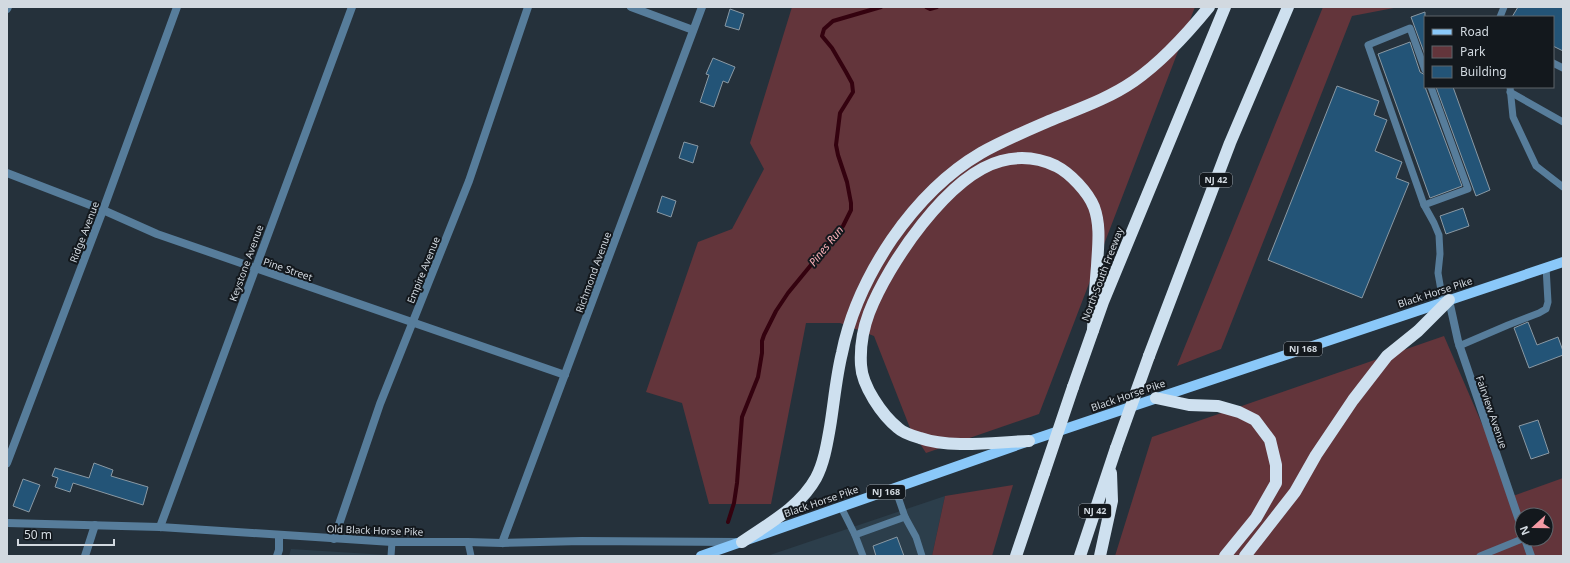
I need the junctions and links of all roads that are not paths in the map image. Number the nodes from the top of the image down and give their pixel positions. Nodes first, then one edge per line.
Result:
1 (177, 7) edge
2 (352, 7) edge
3 (528, 7) edge
4 (631, 7) edge
5 (702, 7) edge
6 (1209, 7) edge
7 (1225, 7) edge
8 (1288, 7) edge
9 (693, 30) junction
10 (1554, 64) edge
11 (1424, 67) edge
12 (1563, 68) edge
13 (1431, 88) edge
14 (1510, 90) edge
15 (1563, 122) edge
16 (7, 173) edge
17 (1563, 187) edge
18 (1424, 205) junction
19 (103, 210) junction
20 (1563, 262) edge
21 (1546, 267) junction
22 (255, 268) junction
23 (1446, 301) junction
24 (413, 323) junction
25 (1093, 330) junction
26 (1459, 346) junction
27 (565, 376) junction
28 (1156, 398) junction
29 (1029, 441) junction
30 (7, 463) edge
31 (1111, 466) junction
32 (895, 488) junction
33 (841, 507) junction
34 (1514, 507) edge
35 (905, 518) junction
36 (7, 522) edge
37 (95, 525) junction
38 (160, 527) junction
39 (279, 535) junction
40 (855, 535) junction
41 (334, 539) junction
42 (392, 542) junction
43 (468, 542) junction
44 (742, 542) junction
45 (1514, 542) edge
46 (502, 544) junction
47 (85, 556) edge
48 (277, 556) edge
49 (391, 556) edge
50 (470, 556) edge
51 (702, 556) edge
52 (863, 556) edge
53 (922, 556) edge
54 (1016, 556) edge
55 (1080, 556) edge
56 (1100, 556) edge
57 (1225, 556) edge
58 (1245, 556) edge
59 (1480, 556) edge

1 - 19 street, Ridge Avenue
2 - 22 street, Keystone Avenue
3 - 24 street, Empire Avenue
4 - 9 street
5 - 9 street, Richmond Avenue
6 - 44 highway
7 - 25 highway, North-South Freeway
8 - 31 highway, NJ 42, bridge
9 - 27 street, Richmond Avenue
10 - 12 lane
11 - 18 lane
13 - 18 lane
14 - 15 lane
14 - 17 lane
16 - 19 street, Pine Street
18 - 23 lane
19 - 22 street, Pine Street
19 - 30 street, Ridge Avenue
20 - 21 main road, Black Horse Pike / NJ 168
21 - 23 main road, Black Horse Pike / NJ 168
21 - 26 lane
22 - 24 street, Pine Street
22 - 38 street, Keystone Avenue
23 - 26 street, Fairview Avenue
23 - 28 main road, Black Horse Pike / NJ 168
23 - 58 highway
24 - 27 street, Pine Street
24 - 41 street, Empire Avenue
25 - 29 highway
25 - 54 highway, North-South Freeway, bridge
26 - 34 street, Fairview Avenue
27 - 46 street, Richmond Avenue
28 - 29 main road, Black Horse Pike / NJ 168
28 - 57 highway
29 - 32 main road, Black Horse Pike / NJ 168
31 - 55 highway, NJ 42
31 - 56 highway
32 - 33 main road, Black Horse Pike / NJ 168
32 - 35 lane
33 - 40 lane
33 - 44 main road, Black Horse Pike / NJ 168
35 - 40 lane
35 - 53 lane
36 - 37 street, Old Black Horse Pike
37 - 38 street, Old Black Horse Pike
37 - 47 street
38 - 39 street, Old Black Horse Pike
39 - 41 street, Old Black Horse Pike
39 - 48 street
40 - 52 lane
41 - 42 street, Old Black Horse Pike
42 - 43 street, Old Black Horse Pike
42 - 49 lane
43 - 46 street, Old Black Horse Pike
43 - 50 lane
44 - 46 street, Old Black Horse Pike
44 - 51 main road, Black Horse Pike / NJ 168
45 - 59 lane

